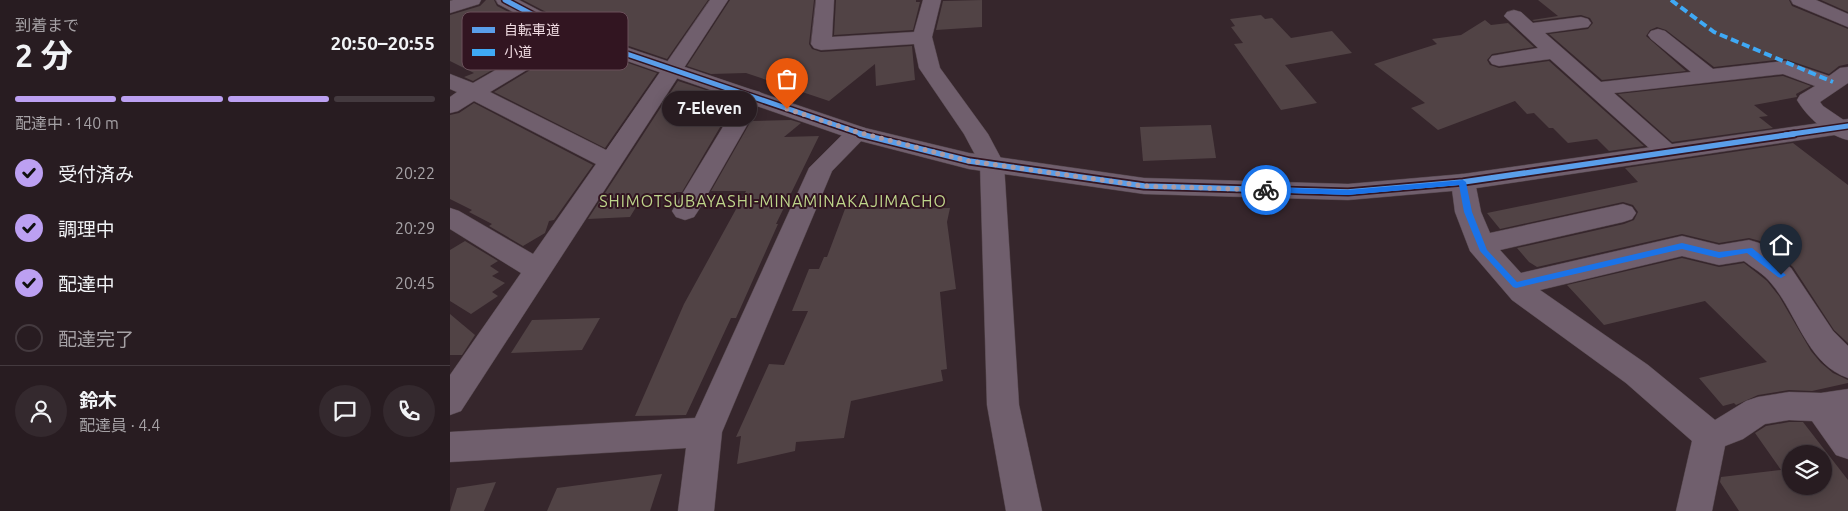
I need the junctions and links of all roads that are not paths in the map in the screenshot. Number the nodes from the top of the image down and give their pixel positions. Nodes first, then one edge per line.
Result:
1 (472, 0) edge
2 (505, 0) edge
3 (719, 0) edge
4 (825, 0) edge
5 (932, 0) edge
6 (1800, 0) edge
7 (450, 7) edge
8 (528, 12) edge
9 (1848, 21) edge
10 (1581, 24) dead end
11 (1658, 35) dead end
12 (922, 37) junction
13 (1554, 52) junction
14 (628, 55) edge
15 (1499, 60) dead end
16 (511, 70) edge
17 (672, 71) junction
18 (1709, 76) junction
19 (1839, 78) edge
20 (450, 80) edge
21 (1596, 89) junction
22 (474, 92) junction
23 (752, 97) junction
24 (450, 106) edge
25 (1845, 129) edge
26 (857, 132) junction
27 (1666, 152) junction
28 (610, 162) junction
29 (992, 164) junction
30 (1463, 182) junction
31 (685, 211) dead end
32 (1623, 213) dead end
33 (450, 217) edge
34 (1481, 245) junction
35 (538, 270) junction
36 (1516, 285) junction
37 (1848, 365) edge
38 (450, 401) edge
39 (1835, 405) edge
40 (705, 432) junction
41 (1710, 436) junction
42 (1848, 444) edge
43 (450, 447) edge
44 (696, 511) edge
45 (1024, 511) edge
46 (1694, 511) edge

1 - 7 street
2 - 8 street
3 - 17 street
4 - 12 street
5 - 12 street
6 - 9 street
10 - 13 street
11 - 18 street
12 - 29 street
13 - 15 street
13 - 21 street
14 - 17 street
16 - 22 street
17 - 23 street
17 - 28 street
18 - 19 street
18 - 21 street
19 - 25 street
20 - 22 street
21 - 27 street
22 - 24 street
22 - 28 street
23 - 26 street
23 - 31 street
25 - 27 street
26 - 29 street
26 - 40 street
27 - 30 street
28 - 35 street
29 - 30 street
29 - 45 street
30 - 34 street
32 - 34 street
33 - 35 street
34 - 36 street
35 - 38 street
36 - 37 street
36 - 41 street
39 - 41 street
39 - 42 street
40 - 43 street
40 - 44 street
41 - 46 street

